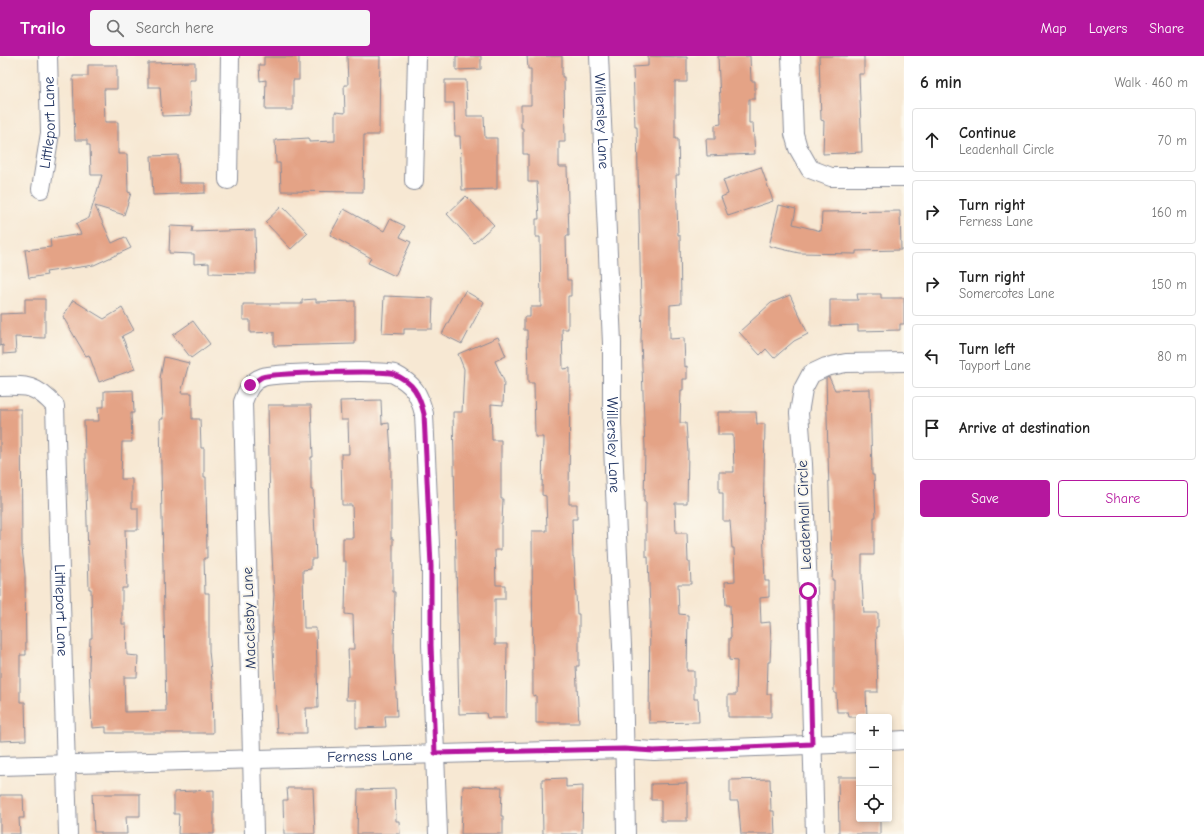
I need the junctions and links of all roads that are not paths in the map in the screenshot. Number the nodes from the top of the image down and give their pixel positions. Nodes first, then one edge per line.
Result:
1 (48, 56) edge
2 (230, 56) edge
3 (417, 56) edge
4 (599, 56) edge
5 (791, 56) edge
6 (904, 177) edge
7 (228, 180) dead end
8 (414, 181) dead end
9 (41, 189) dead end
10 (904, 362) edge
11 (0, 386) edge
12 (904, 740) edge
13 (892, 741) edge
14 (856, 743) edge
15 (812, 744) junction
16 (624, 749) junction
17 (435, 753) junction
18 (253, 758) junction
19 (67, 764) junction
20 (0, 766) edge
21 (68, 834) edge
22 (254, 834) edge
23 (438, 834) edge
24 (626, 834) edge
25 (815, 834) edge

1 - 9 street, Littleport Lane
2 - 7 street
3 - 8 street
4 - 16 street, Willersley Lane
5 - 6 street
10 - 15 street, Leadenhall Circle
11 - 19 street, Littleport Lane
12 - 13 street
14 - 15 street, Ferness Lane
15 - 16 street, Ferness Lane
15 - 25 street, Leadenhall Circle
16 - 17 street, Ferness Lane
16 - 24 street, Willersley Lane
17 - 18 street, Ferness Lane
17 - 18 street, Macclesby Lane
17 - 23 street
18 - 19 street, Ferness Lane
18 - 22 street, Macclesby Lane
19 - 20 street, Ferness Lane
19 - 21 street, Littleport Lane

